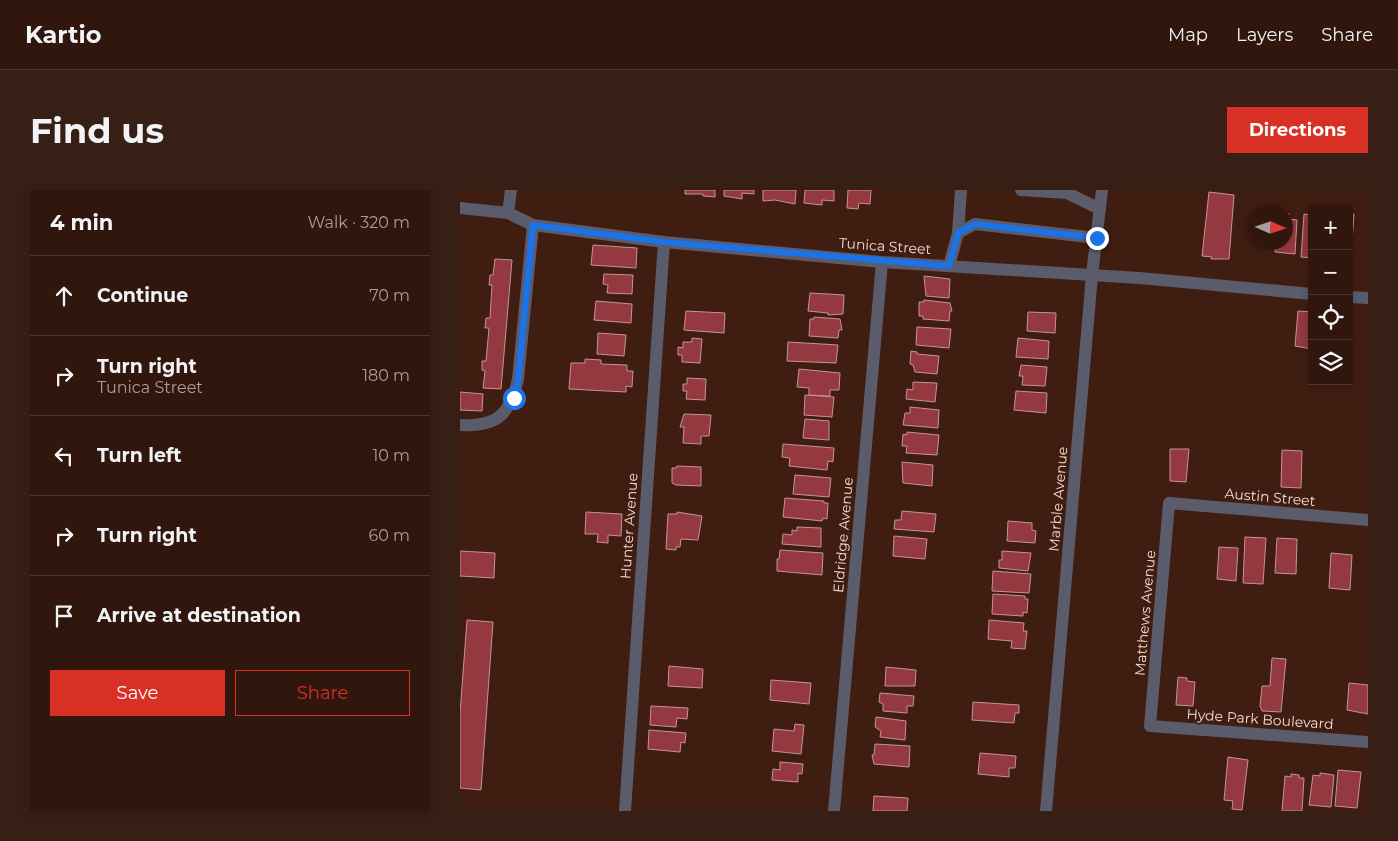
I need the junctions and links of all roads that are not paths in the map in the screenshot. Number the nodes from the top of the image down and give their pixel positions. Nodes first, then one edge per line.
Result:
1 (511, 190) edge
2 (961, 190) edge
3 (1021, 190) edge
4 (1102, 190) edge
5 (460, 208) edge
6 (1100, 209) junction
7 (508, 213) junction
8 (533, 225) junction
9 (958, 233) junction
10 (1097, 238) junction
11 (664, 242) junction
12 (882, 262) junction
13 (949, 266) junction
14 (1092, 275) junction
15 (1308, 294) edge
16 (1353, 297) edge
17 (1368, 298) edge
18 (460, 425) edge
19 (1169, 503) joint
20 (1368, 520) edge
21 (1150, 726) joint
22 (1368, 742) edge
23 (625, 811) edge
24 (834, 811) edge
25 (1046, 811) edge

1 - 7 street
2 - 9 street
3 - 6 street
4 - 6 street, Marble Avenue
5 - 7 street, Tunica Street
6 - 10 street, Marble Avenue
7 - 8 street, Tunica Street
8 - 11 street, Tunica Street
8 - 18 street
9 - 10 street
9 - 13 street
10 - 14 street, Marble Avenue
11 - 12 street, Tunica Street
11 - 23 street, Hunter Avenue
12 - 13 street, Tunica Street
12 - 24 street, Eldridge Avenue
13 - 14 street, Tunica Street
14 - 15 street, Tunica Street
14 - 25 street, Marble Avenue
16 - 17 street
19 - 20 street, Austin Street
19 - 21 street, Matthews Avenue
21 - 22 street, Hyde Park Boulevard

